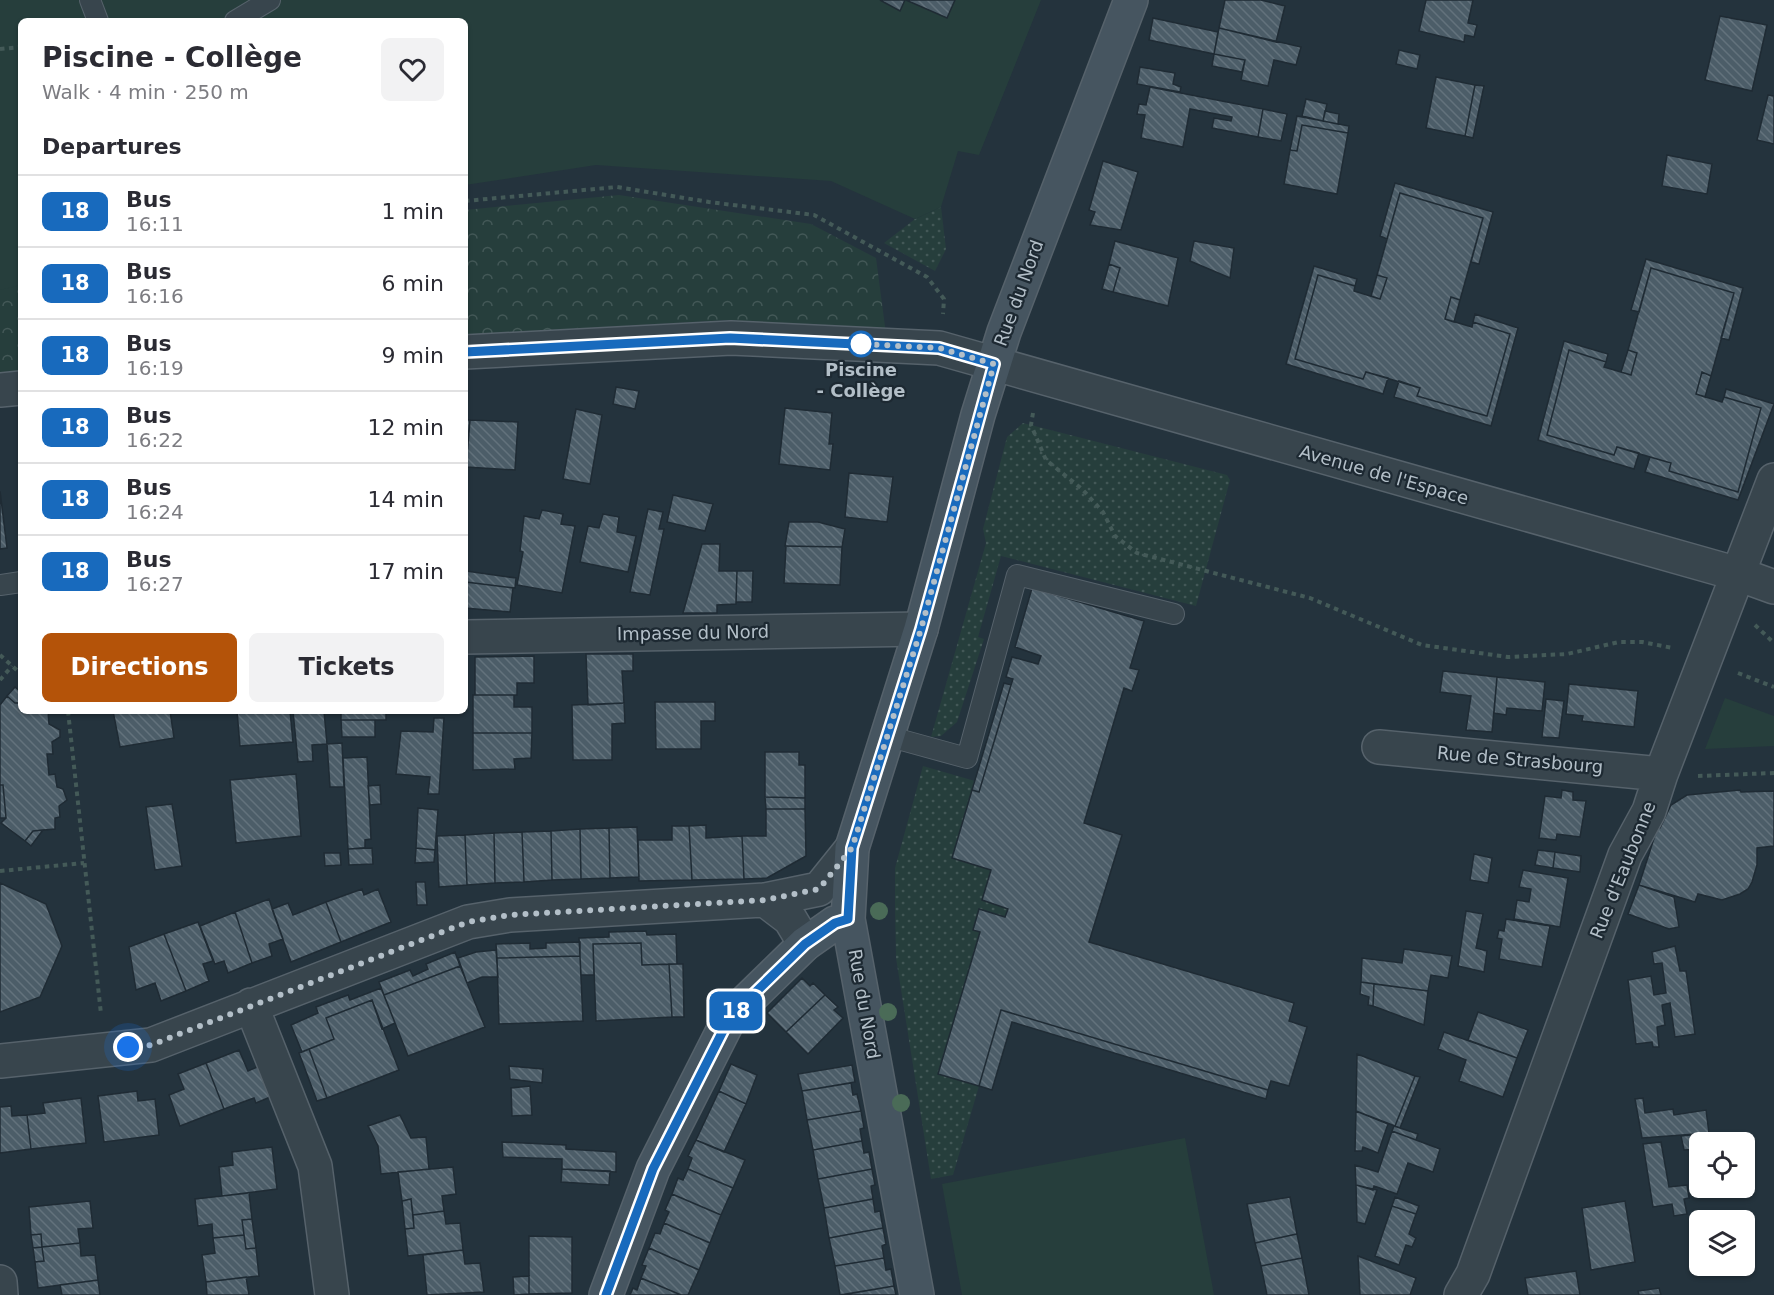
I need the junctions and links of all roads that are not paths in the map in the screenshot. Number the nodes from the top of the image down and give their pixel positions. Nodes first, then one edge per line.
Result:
1 (90, 0) edge
2 (270, 0) edge
3 (1131, 0) edge
4 (97, 18) edge
5 (240, 18) edge
6 (468, 352) edge
7 (994, 364) junction
8 (18, 388) edge
9 (0, 390) edge
10 (1774, 480) edge
11 (1738, 574) junction
12 (18, 582) edge
13 (0, 585) edge
14 (1774, 587) edge
15 (1174, 614) dead end
16 (921, 629) junction
17 (468, 637) edge
18 (887, 736) junction
19 (1379, 747) dead end
20 (1661, 774) junction
21 (852, 848) junction
22 (765, 900) junction
23 (848, 919) junction
24 (805, 944) junction
25 (251, 1005) junction
26 (0, 1061) edge
27 (0, 1282) edge
28 (1, 1295) edge
29 (332, 1295) edge
30 (606, 1295) edge
31 (917, 1295) edge
32 (1461, 1295) edge

1 - 4 lane
2 - 5 lane
3 - 7 street, Rue du Nord
6 - 7 street, Avenue de l'Espace
7 - 11 street, Avenue de l'Espace
7 - 16 street, Rue du Nord
8 - 9 street
10 - 11 street, Rue d'Eaubonne
11 - 14 street, Avenue de l'Espace
11 - 20 street, Rue d'Eaubonne
12 - 13 lane
15 - 18 lane
16 - 17 street, Impasse du Nord
16 - 18 street, Rue du Nord
18 - 21 street, Rue du Nord
19 - 20 street, Rue de Strasbourg
20 - 32 street, Rue d'Eaubonne
21 - 22 street
21 - 23 street, Rue du Nord
22 - 24 street
22 - 25 street
23 - 24 street
23 - 31 street, Rue du Nord
24 - 30 street
25 - 26 street
25 - 29 street
27 - 28 street

